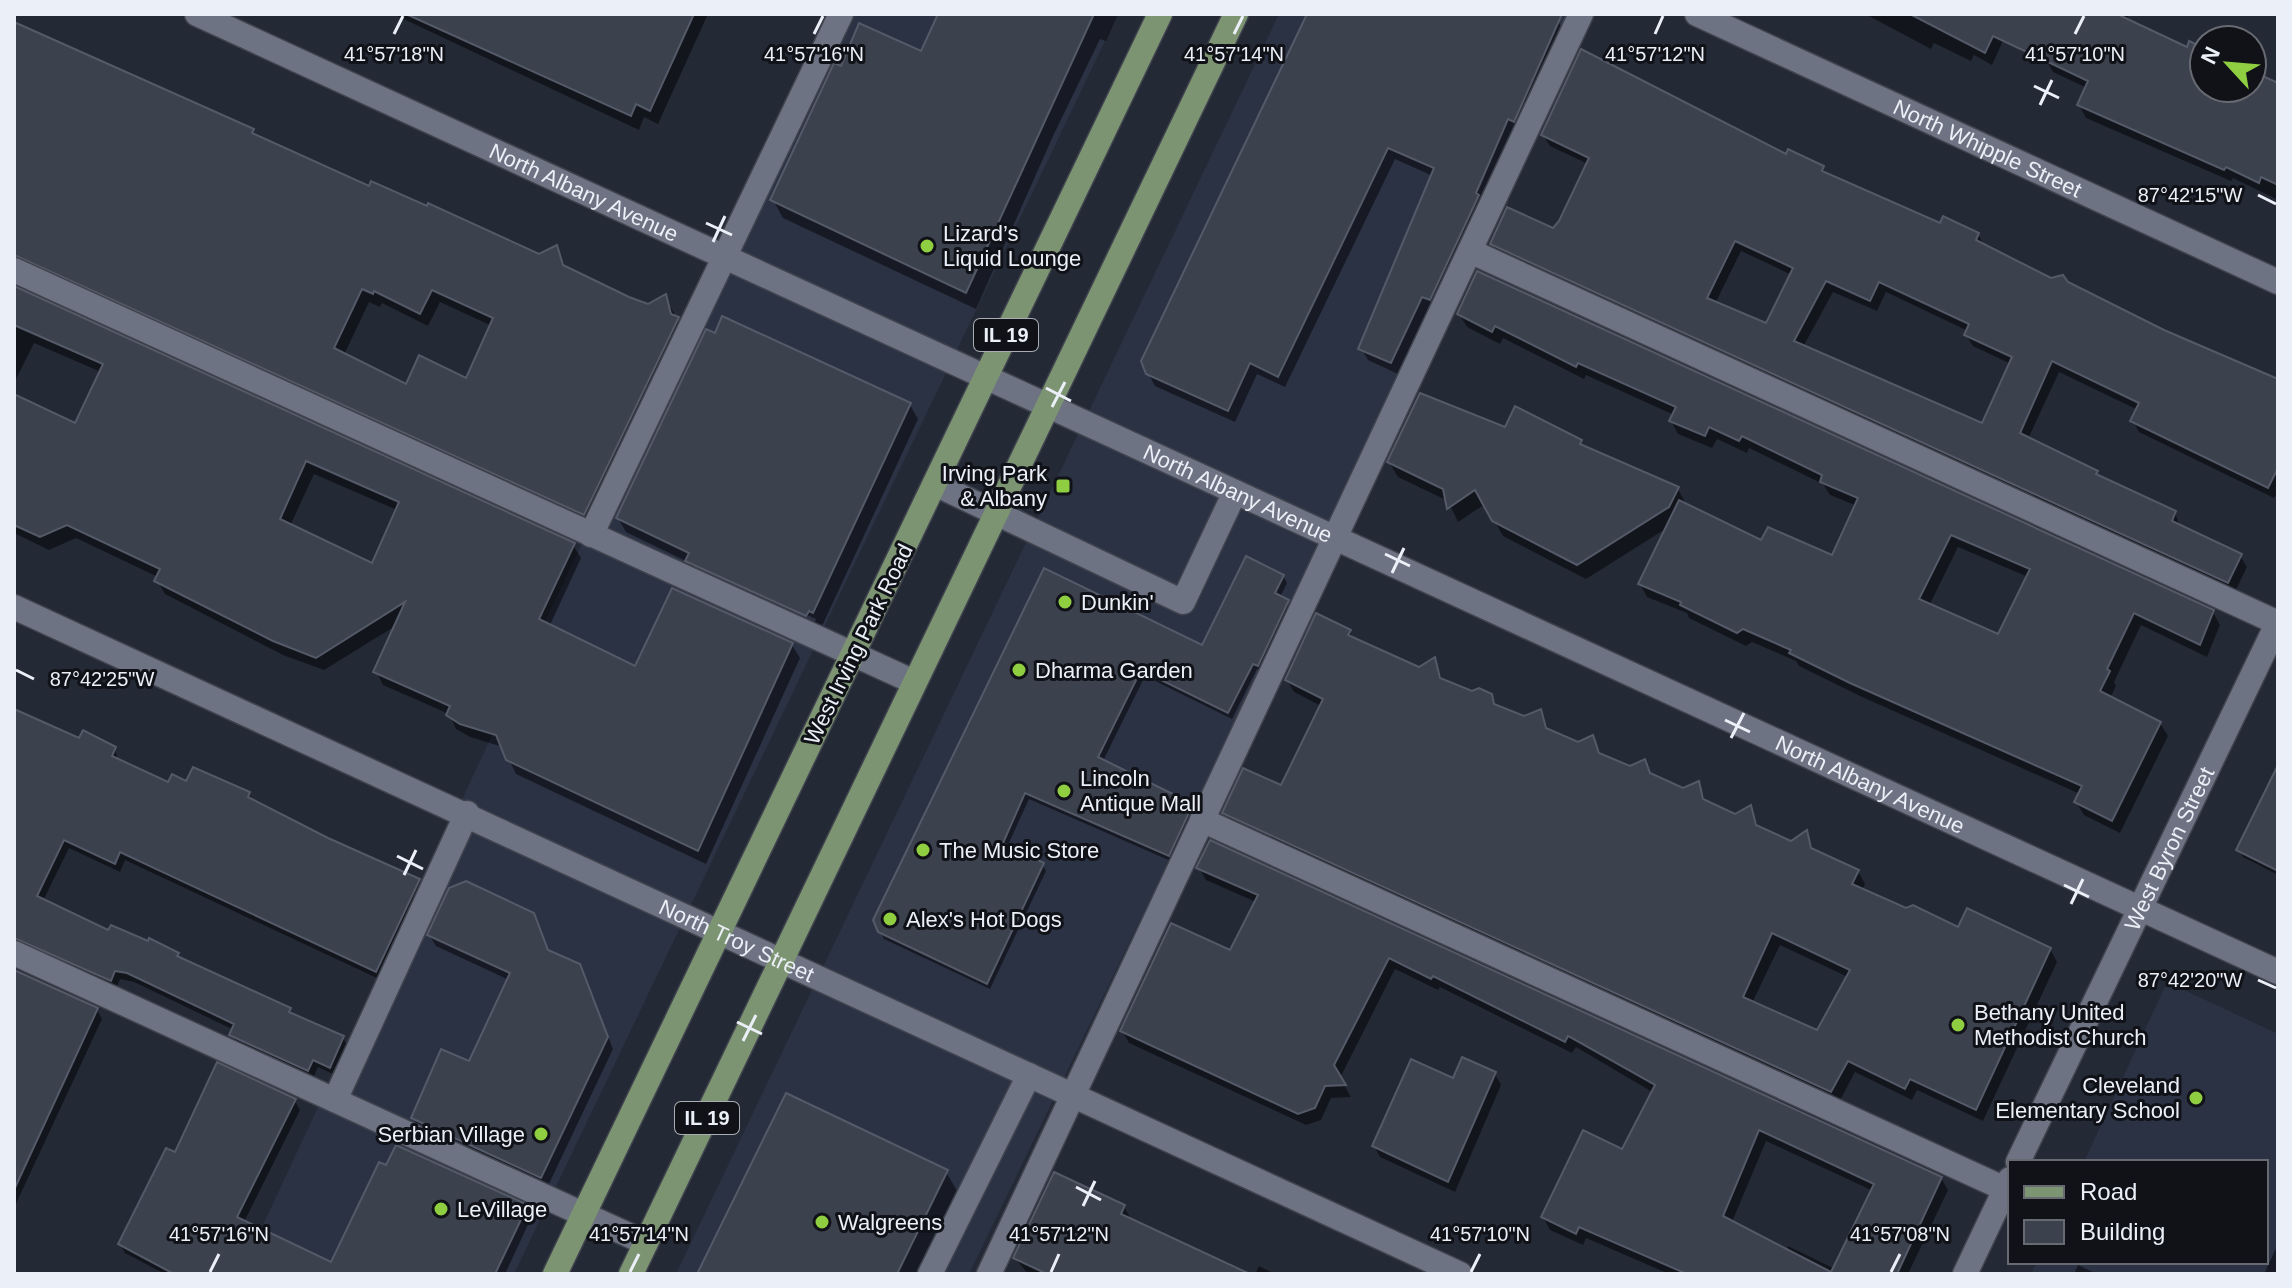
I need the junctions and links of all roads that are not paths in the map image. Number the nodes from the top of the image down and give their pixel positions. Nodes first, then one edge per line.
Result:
1 (197, 14) edge
2 (841, 14) edge
3 (1160, 14) edge
4 (1236, 14) edge
5 (1581, 14) edge
6 (1697, 14) edge
7 (1470, 251) junction
8 (726, 257) junction
9 (14, 270) edge
10 (2278, 282) edge
11 (985, 378) junction
12 (1048, 405) junction
13 (935, 484) junction
14 (1235, 492) junction
15 (996, 513) junction
16 (591, 535) junction
17 (1335, 538) junction
18 (14, 607) edge
19 (2278, 623) edge
20 (852, 656) junction
21 (914, 682) junction
22 (467, 813) junction
23 (1202, 820) junction
24 (2140, 909) junction
25 (718, 932) junction
26 (14, 953) edge
27 (782, 961) junction
28 (2278, 972) edge
29 (1029, 1075) junction
30 (1073, 1096) junction
31 (335, 1100) junction
32 (2019, 1160) edge
33 (2008, 1184) edge
34 (583, 1214) junction
35 (646, 1243) junction
36 (555, 1274) edge
37 (631, 1274) edge
38 (930, 1274) edge
39 (989, 1274) edge
40 (1460, 1274) edge
41 (1965, 1274) edge

1 - 8 street, North Albany Avenue
2 - 8 street
3 - 11 main road, West Irving Park Road / IL 19
4 - 12 main road, IL 19
5 - 7 street
6 - 10 street, North Whipple Street
7 - 17 street
7 - 19 street
8 - 11 street, North Albany Avenue
8 - 16 street
9 - 16 street
11 - 12 street, North Albany Avenue
11 - 13 main road, West Irving Park Road / IL 19
12 - 14 street, North Albany Avenue
12 - 15 main road, IL 19
13 - 15 street
13 - 20 main road, West Irving Park Road / IL 19
14 - 15 street
14 - 17 street, North Albany Avenue
15 - 21 main road, IL 19
16 - 20 street
17 - 23 street
17 - 24 street, North Albany Avenue
18 - 22 street, North Troy Street
19 - 24 street, West Byron Street
20 - 21 street
20 - 25 main road, West Irving Park Road / IL 19
21 - 27 main road, IL 19
22 - 25 street, North Troy Street
22 - 31 street
23 - 30 street
23 - 33 street
24 - 28 street, North Albany Avenue
24 - 32 street, West Byron Street
25 - 27 street, North Troy Street
25 - 34 main road, West Irving Park Road / IL 19
26 - 31 street
27 - 29 street, North Troy Street
27 - 35 main road, IL 19
29 - 30 street, North Troy Street
29 - 38 street
30 - 39 street
30 - 40 street, North Troy Street
31 - 34 street
33 - 41 street
34 - 35 street
34 - 36 main road, West Irving Park Road / IL 19
35 - 37 main road, IL 19

